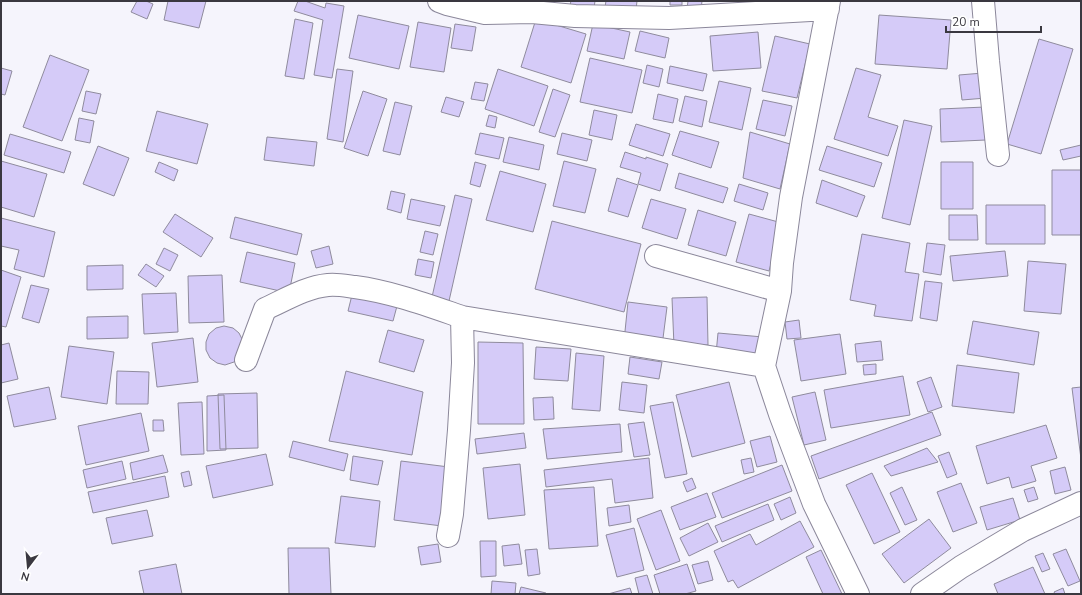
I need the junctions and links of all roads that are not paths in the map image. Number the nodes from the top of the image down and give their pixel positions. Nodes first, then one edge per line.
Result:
1 (439, 1) edge
2 (983, 1) edge
3 (829, 5) edge
4 (998, 155) dead end
5 (656, 256) dead end
6 (780, 291) junction
7 (462, 317) junction
8 (246, 360) dead end
9 (764, 366) junction
10 (1081, 503) edge
11 (448, 536) dead end
12 (858, 594) edge
13 (922, 594) edge

1 - 3 street
2 - 4 street
3 - 6 street
5 - 6 street
6 - 9 street
7 - 8 street
7 - 9 street
7 - 11 street
9 - 12 street
10 - 13 street

